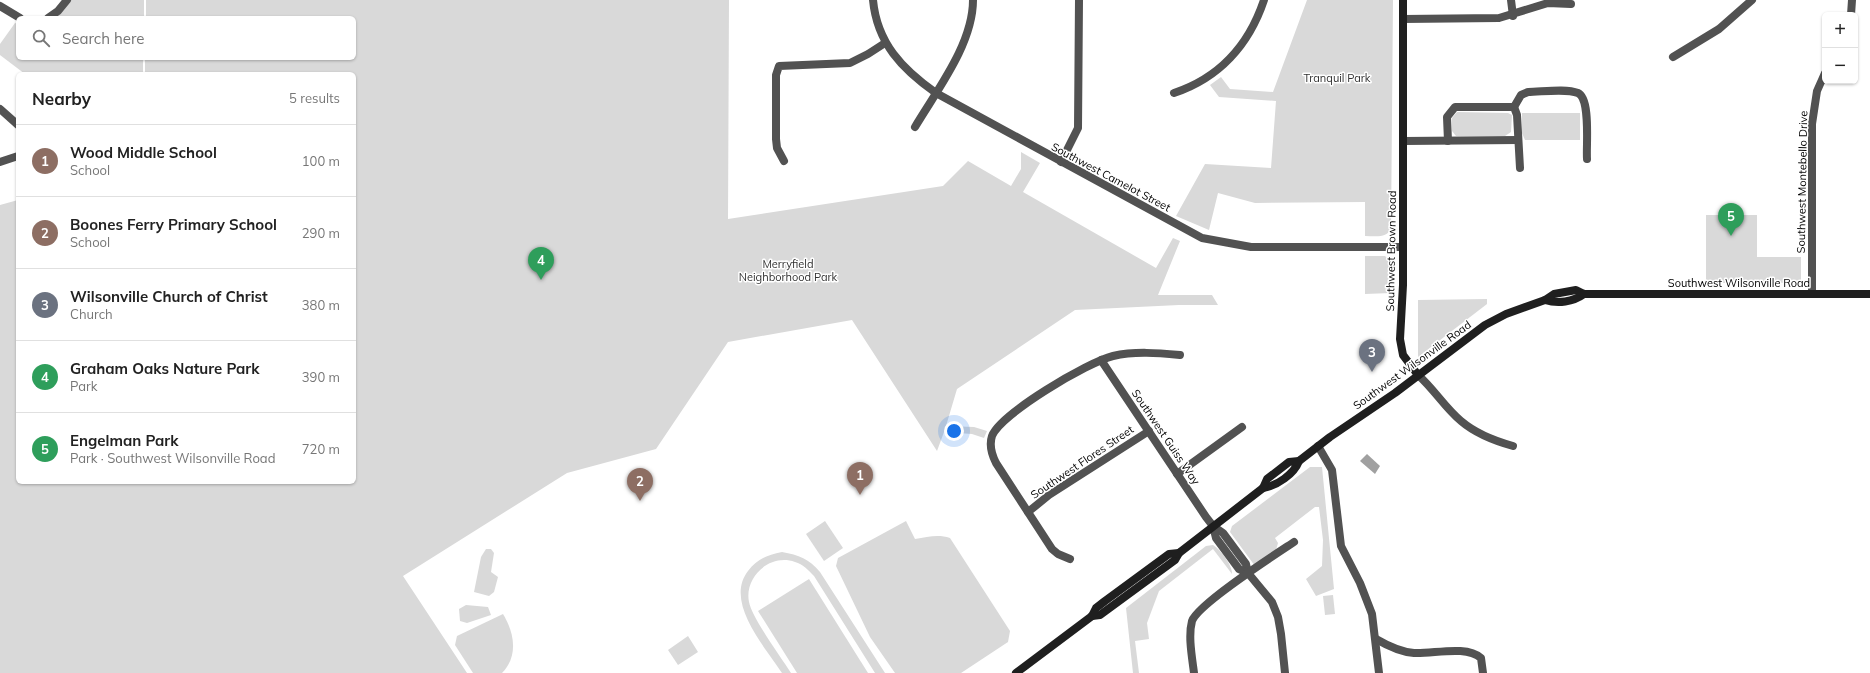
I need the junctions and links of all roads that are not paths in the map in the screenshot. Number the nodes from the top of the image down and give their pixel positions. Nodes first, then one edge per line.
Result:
1 (67, 0) edge
2 (873, 0) edge
3 (973, 0) edge
4 (1080, 0) edge
5 (1264, 0) edge
6 (1403, 0) edge
7 (1511, 0) edge
8 (1752, 0) edge
9 (1852, 0) edge
10 (1571, 4) dead end
11 (0, 6) edge
12 (1851, 12) edge
13 (17, 16) edge
14 (51, 16) edge
15 (1513, 16) junction
16 (1403, 18) junction
17 (885, 43) junction
18 (1673, 57) dead end
19 (1822, 78) edge
20 (936, 93) junction
21 (1174, 93) dead end
22 (1514, 107) junction
23 (0, 109) edge
24 (16, 124) edge
25 (915, 127) dead end
26 (1518, 140) junction
27 (1404, 141) junction
28 (1448, 141) junction
29 (16, 157) edge
30 (1587, 159) dead end
31 (784, 161) dead end
32 (0, 162) edge
33 (1061, 162) junction
34 (1520, 168) dead end
35 (1403, 247) junction
36 (1812, 294) junction
37 (1870, 294) edge
38 (1180, 355) dead end
39 (1101, 360) junction
40 (1418, 375) junction
41 (1242, 427) dead end
42 (1149, 431) junction
43 (1318, 446) junction
44 (1513, 446) dead end
45 (1177, 474) junction
46 (1028, 512) junction
47 (1213, 526) junction
48 (1294, 542) dead end
49 (1070, 559) dead end
50 (1248, 573) junction
51 (1376, 639) junction
52 (1016, 673) edge
53 (1194, 673) edge
54 (1285, 673) edge
55 (1379, 673) edge
56 (1483, 673) edge

1 - 14 street
2 - 17 street, Southwest Camelot Street
3 - 20 street
4 - 33 street
5 - 21 street
6 - 16 main road, Southwest Brown Road
7 - 15 street
8 - 18 street
9 - 12 street
10 - 15 street
11 - 13 street
15 - 16 street
16 - 27 main road, Southwest Brown Road
17 - 20 street, Southwest Camelot Street
17 - 31 street
19 - 36 street, Southwest Montebello Drive
20 - 25 street
20 - 33 street, Southwest Camelot Street
22 - 26 street
22 - 28 street
22 - 30 street
23 - 24 street
26 - 28 street
26 - 34 street
27 - 28 street
27 - 35 main road, Southwest Brown Road
29 - 32 street
33 - 35 street, Southwest Camelot Street
35 - 40 main road, Southwest Brown Road
36 - 37 main road, Southwest Wilsonville Road
36 - 40 main road, Southwest Wilsonville Road
38 - 39 street
39 - 42 street, Southwest Guiss Way
39 - 46 street
40 - 43 main road, Southwest Wilsonville Road
40 - 44 street, Southwest Brown Road
41 - 45 street
42 - 45 street, Southwest Guiss Way
42 - 46 street, Southwest Flores Street
43 - 47 main road, Southwest Wilsonville Road
43 - 51 street
45 - 47 street, Southwest Guiss Way
46 - 49 street
47 - 50 street, Southwest Guiss Way
47 - 52 main road, Southwest Wilsonville Road
48 - 50 street
50 - 53 street
50 - 54 street, Southwest Guiss Way
51 - 55 street
51 - 56 street

